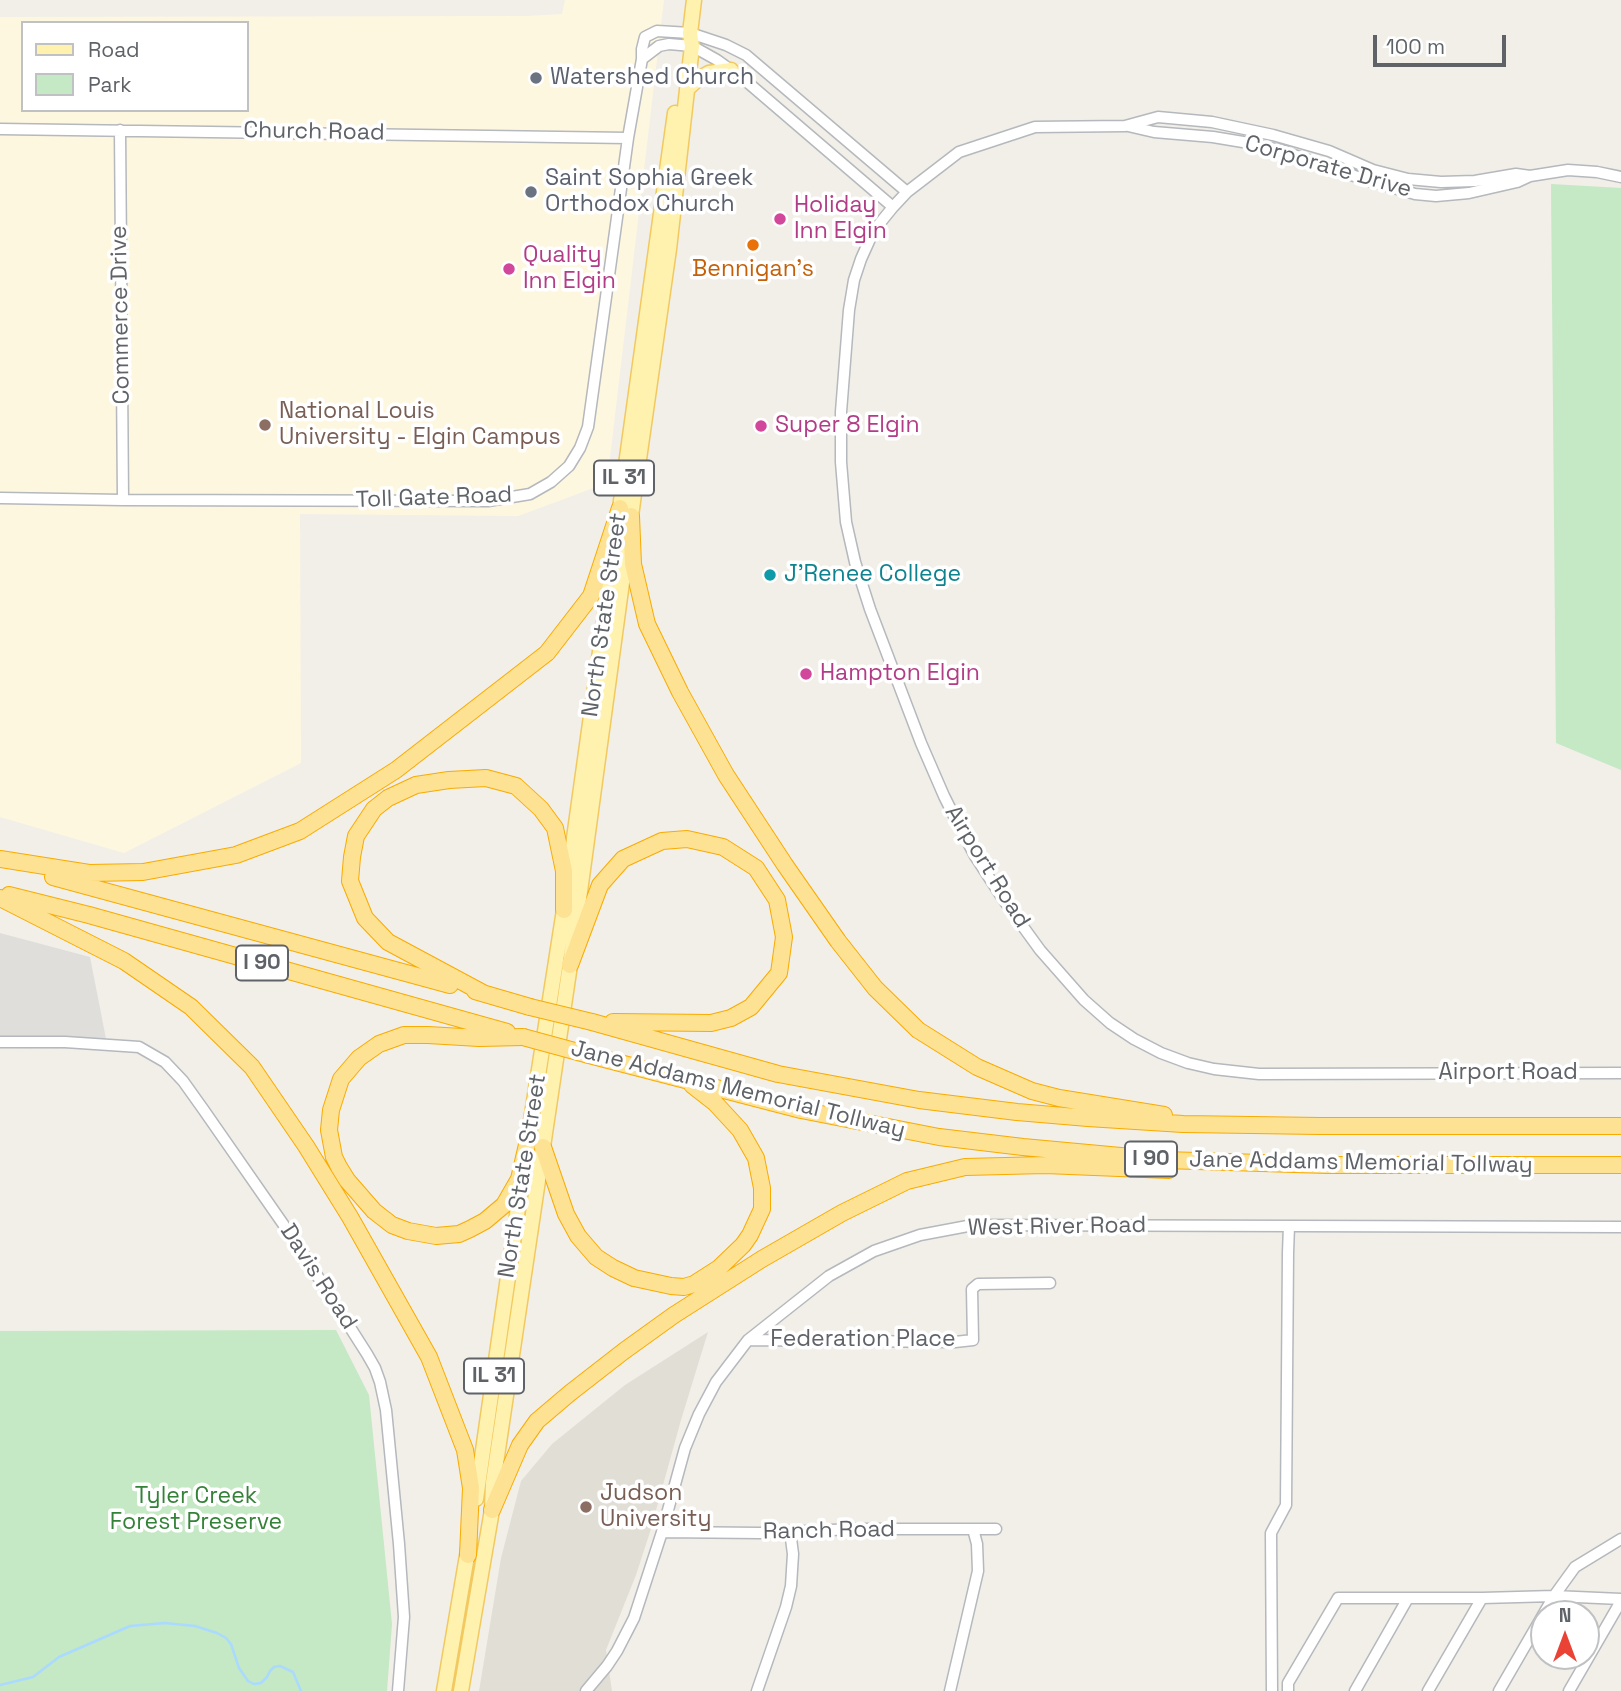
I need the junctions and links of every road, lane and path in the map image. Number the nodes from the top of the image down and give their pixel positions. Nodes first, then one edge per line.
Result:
1 (694, 0) edge
2 (689, 41) junction
3 (731, 70) junction
4 (687, 89) junction
5 (0, 128) edge
6 (120, 130) junction
7 (628, 138) junction
8 (1621, 177) edge
9 (907, 192) junction
10 (893, 207) junction
11 (0, 498) edge
12 (123, 500) junction
13 (626, 512) junction
14 (0, 861) edge
15 (0, 892) edge
16 (0, 898) edge
17 (564, 910) junction
18 (570, 965) junction
19 (483, 993) junction
20 (592, 1022) junction
21 (523, 1037) junction
22 (0, 1042) edge
23 (1621, 1073) edge
24 (688, 1082) junction
25 (1203, 1124) junction
26 (1621, 1125) edge
27 (529, 1136) junction
28 (543, 1147) junction
29 (1326, 1165) junction
30 (1621, 1165) edge
31 (1289, 1226) junction
32 (1621, 1227) edge
33 (1050, 1283) dead end
34 (748, 1340) junction
35 (492, 1510) junction
36 (972, 1529) junction
37 (996, 1529) dead end
38 (790, 1531) junction
39 (662, 1532) junction
40 (1621, 1539) edge
41 (468, 1555) junction
42 (1554, 1596) junction
43 (1408, 1598) junction
44 (1482, 1598) junction
45 (1621, 1600) edge
46 (398, 1691) edge
47 (444, 1691) edge
48 (461, 1691) edge
49 (586, 1691) edge
50 (757, 1691) edge
51 (950, 1691) edge
52 (1272, 1691) edge
53 (1288, 1691) edge
54 (1356, 1691) edge
55 (1428, 1691) edge
56 (1499, 1691) edge
57 (1569, 1691) edge

1 - 2 main road, IL 31
2 - 3 street, Toll Gate Road
2 - 4 main road, North State Street / IL 31
2 - 7 street, Toll Gate Road
2 - 9 street, Toll Gate Road
2 - 13 main road, North State Street / IL 31
3 - 4 main road
3 - 10 street, Toll Gate Road
4 - 13 main road, North State Street / IL 31
5 - 6 street, Church Road
6 - 7 street, Church Road
6 - 12 street, Commerce Drive
7 - 12 street, Toll Gate Road
8 - 9 street, Corporate Drive
9 - 10 street, Airport Road
10 - 23 street, Airport Road
11 - 12 street, Toll Gate Road
13 - 14 highway
13 - 17 main road, North State Street / IL 31
13 - 18 main road, North State Street / IL 31
13 - 25 highway
14 - 19 highway, Jane Addams Memorial Tollway / I 90
15 - 21 highway, Jane Addams Memorial Tollway / I 90
16 - 41 highway
17 - 19 highway
17 - 27 main road, North State Street / IL 31
18 - 20 highway
18 - 28 main road, North State Street / IL 31
19 - 20 highway, Jane Addams Memorial Tollway / I 90, bridge
20 - 25 highway, Jane Addams Memorial Tollway / I 90
21 - 24 highway, Jane Addams Memorial Tollway / I 90, bridge
21 - 27 highway
22 - 46 street, Davis Road
24 - 28 highway
24 - 29 highway, Jane Addams Memorial Tollway / I 90
25 - 26 highway, Jane Addams Memorial Tollway / I 90
27 - 41 main road, North State Street / IL 31
28 - 35 main road, North State Street / IL 31
29 - 30 highway, Jane Addams Memorial Tollway / I 90
29 - 35 highway
31 - 32 street, West River Road
31 - 34 street, West River Road
31 - 52 street
33 - 34 street, Federation Place
34 - 39 street, West River Road
35 - 48 main road, North State Street / IL 31
36 - 37 street, Ranch Road
36 - 38 street, Ranch Road
36 - 51 street
38 - 39 street, Ranch Road
38 - 50 street
39 - 49 street, West River Road
40 - 42 street
41 - 47 main road, North State Street / IL 31
42 - 44 street
42 - 45 street
42 - 56 street
43 - 44 street
43 - 53 street
43 - 54 street
44 - 55 street
45 - 57 street

